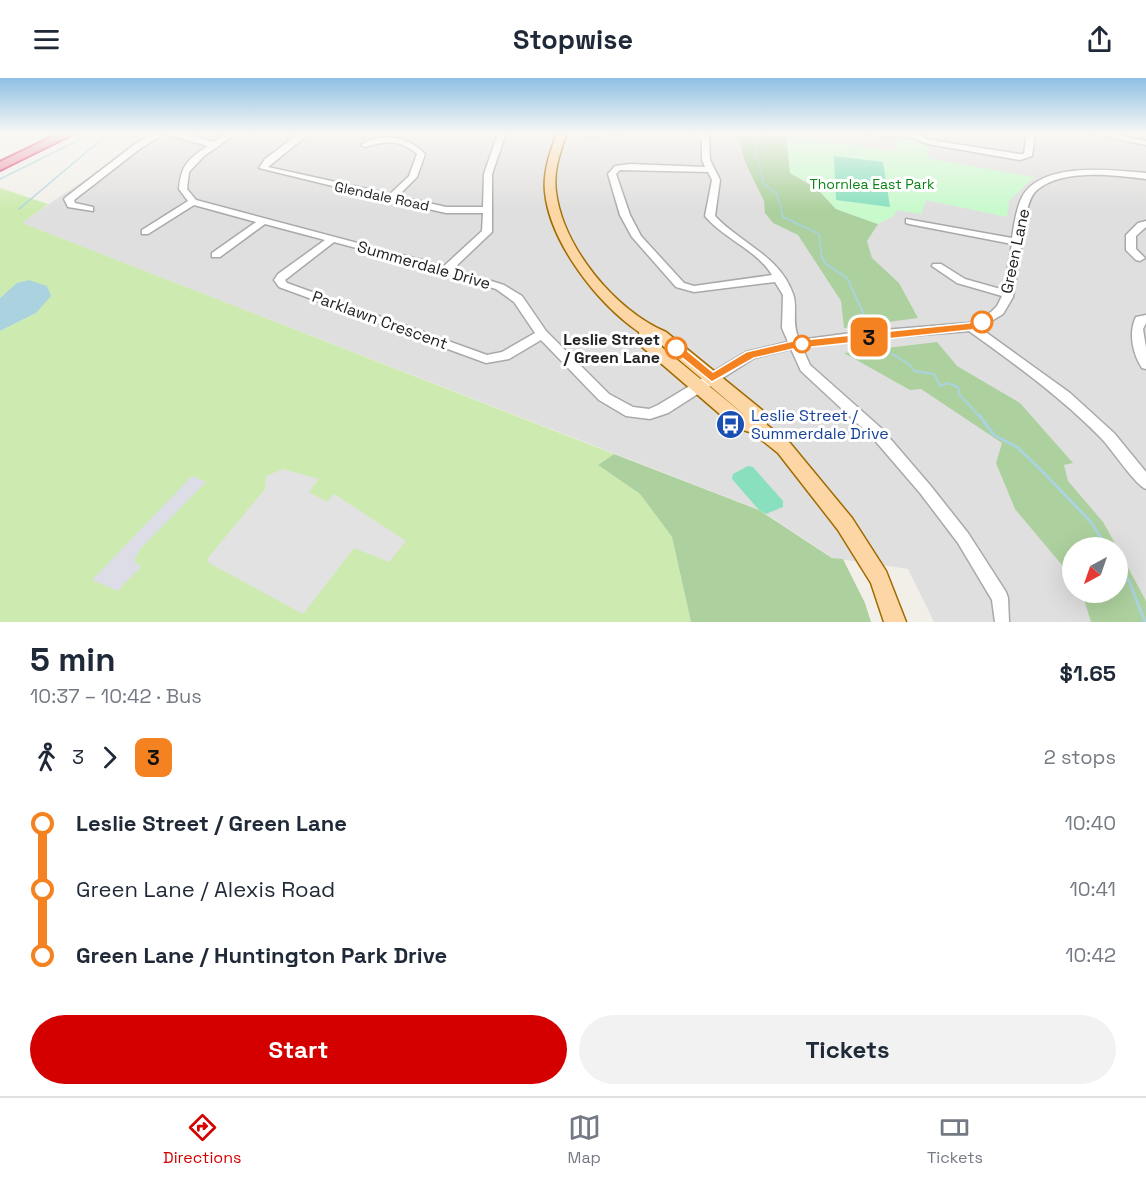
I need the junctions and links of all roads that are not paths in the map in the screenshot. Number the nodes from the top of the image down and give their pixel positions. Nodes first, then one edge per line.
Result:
1 (17, 158) edge
2 (122, 158) edge
3 (195, 158) edge
4 (272, 158) edge
5 (419, 158) edge
6 (493, 158) edge
7 (554, 158) edge
8 (707, 158) edge
9 (0, 166) edge
10 (711, 170) junction
11 (1146, 176) edge
12 (390, 199) junction
13 (193, 202) junction
14 (90, 209) dead end
15 (486, 210) junction
16 (909, 220) dead end
17 (263, 221) junction
18 (1146, 224) edge
19 (145, 232) dead end
20 (332, 240) junction
21 (1018, 242) junction
22 (216, 255) dead end
23 (1140, 258) dead end
24 (938, 266) dead end
25 (446, 270) junction
26 (777, 278) junction
27 (1007, 294) junction
28 (1146, 319) edge
29 (971, 327) junction
30 (542, 334) junction
31 (793, 345) junction
32 (1146, 365) edge
33 (705, 382) junction
34 (1146, 483) edge
35 (1002, 619) dead end
36 (895, 622) edge

1 - 9 highway
2 - 14 street
3 - 13 street
4 - 12 street, Glendale Road
5 - 12 street
6 - 15 street
7 - 33 main road
8 - 10 street
10 - 26 street
10 - 26 street
11 - 21 street, Green Lane
12 - 15 street, Glendale Road
13 - 17 street, Summerdale Drive
13 - 19 street
15 - 25 street
16 - 21 street
17 - 20 street, Summerdale Drive
17 - 22 street
18 - 23 street
20 - 25 street, Summerdale Drive
20 - 30 street, Parklawn Crescent
21 - 27 street, Green Lane
24 - 27 street
25 - 30 street, Summerdale Drive
26 - 31 street
27 - 29 street, Green Lane
28 - 32 street
29 - 31 street, Green Lane
29 - 34 street
30 - 33 street, Summerdale Drive
31 - 33 street, Green Lane
31 - 35 street
33 - 36 main road

